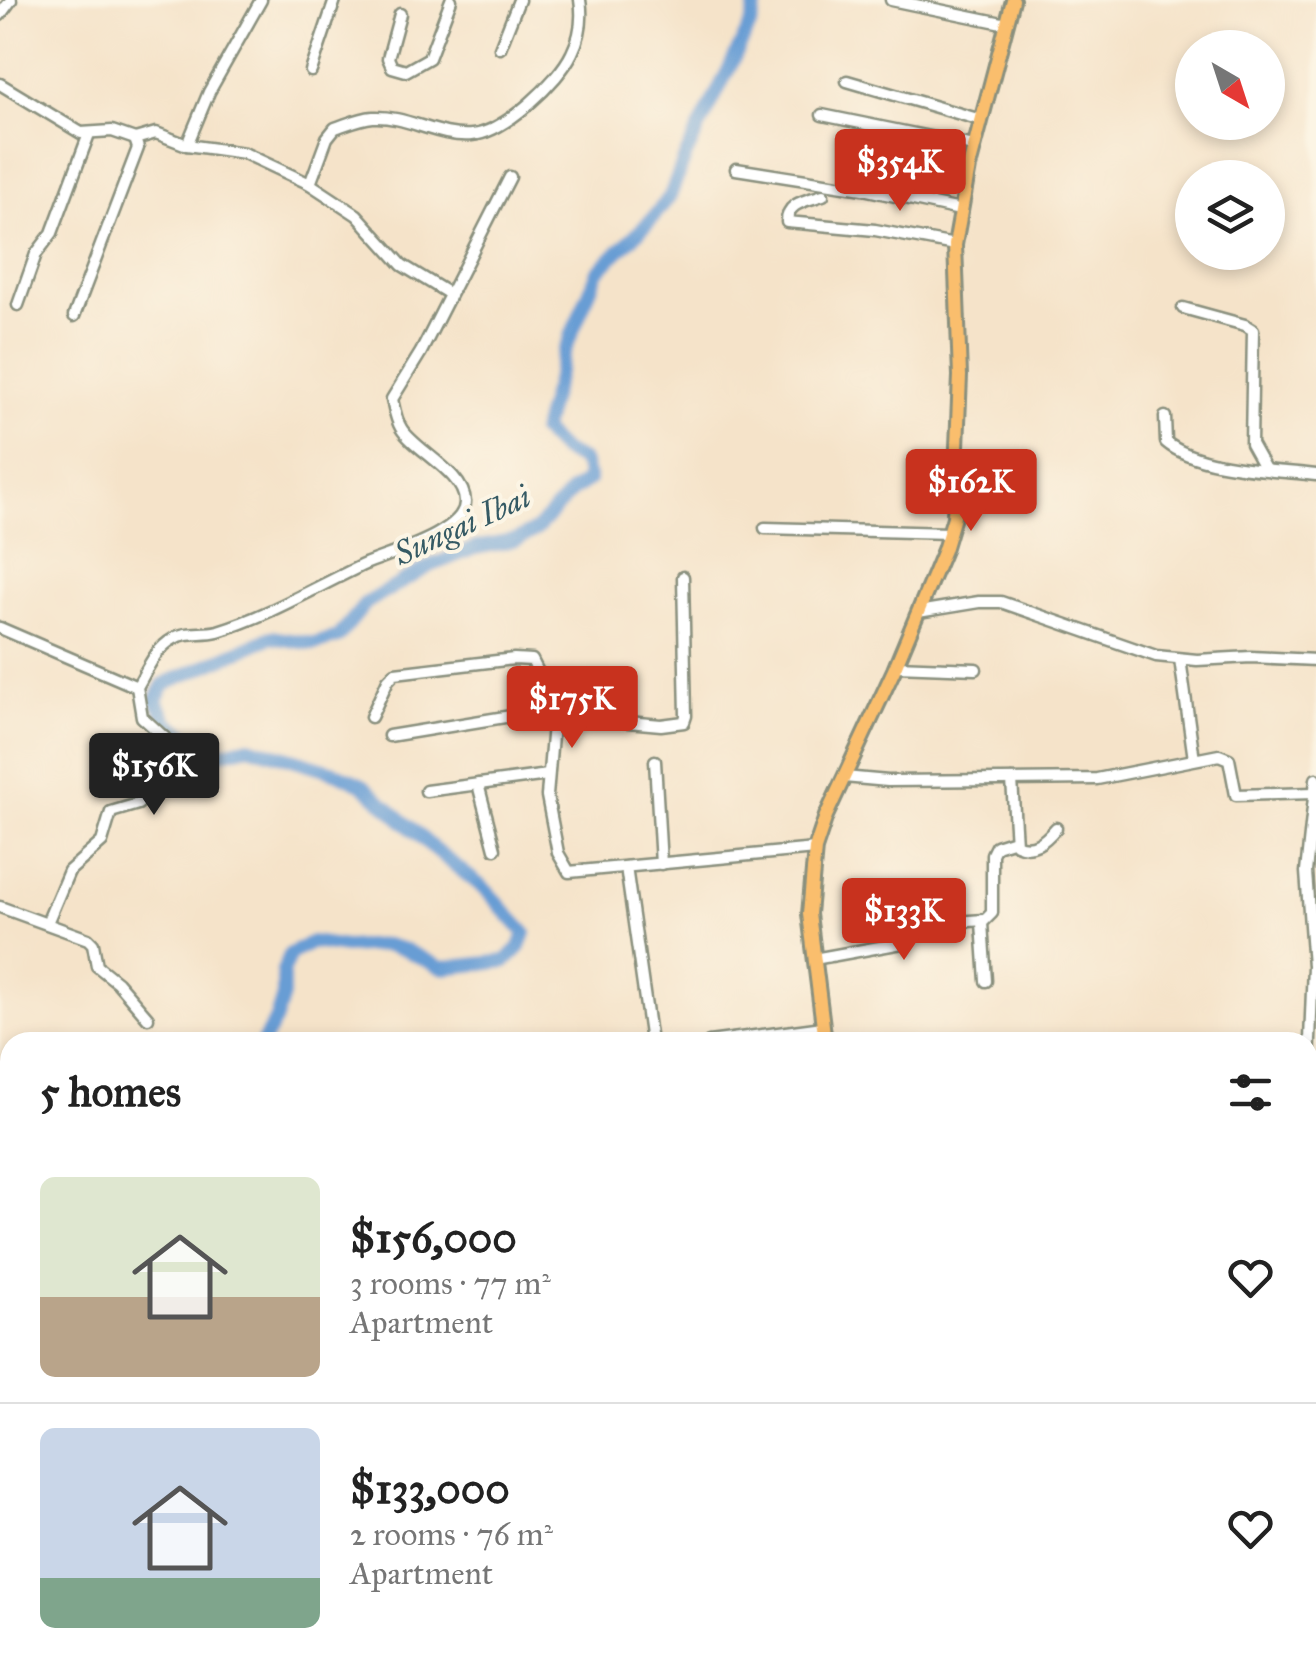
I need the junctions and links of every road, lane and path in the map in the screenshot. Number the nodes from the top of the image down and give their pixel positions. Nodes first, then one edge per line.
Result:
1 (11, 0) edge
2 (262, 0) edge
3 (335, 0) edge
4 (451, 0) edge
5 (519, 0) edge
6 (580, 0) edge
7 (891, 0) edge
8 (1013, 0) edge
9 (400, 14) dead end
10 (0, 16) edge
11 (1007, 24) junction
12 (500, 48) dead end
13 (311, 70) dead end
14 (847, 82) dead end
15 (0, 84) edge
16 (822, 114) dead end
17 (981, 120) junction
18 (89, 134) junction
19 (136, 139) junction
20 (187, 145) junction
21 (974, 146) junction
22 (736, 169) dead end
23 (510, 178) dead end
24 (310, 184) junction
25 (823, 195) dead end
26 (960, 210) junction
27 (955, 245) junction
28 (448, 293) junction
29 (18, 305) dead end
30 (1183, 308) dead end
31 (74, 316) dead end
32 (1165, 417) dead end
33 (1264, 470) junction
34 (1316, 474) edge
35 (765, 528) dead end
36 (949, 533) junction
37 (683, 577) dead end
38 (918, 612) junction
39 (0, 628) edge
40 (1180, 659) junction
41 (1316, 660) edge
42 (896, 666) junction
43 (976, 669) dead end
44 (137, 687) junction
45 (549, 713) junction
46 (372, 717) dead end
47 (388, 736) dead end
48 (1194, 759) junction
49 (655, 761) dead end
50 (548, 774) junction
51 (844, 777) junction
52 (1316, 778) edge
53 (1012, 780) junction
54 (478, 784) junction
55 (426, 791) dead end
56 (1314, 794) junction
57 (1314, 808) edge
58 (1056, 828) dead end
59 (1015, 840) junction
60 (495, 849) dead end
61 (814, 849) junction
62 (661, 864) junction
63 (626, 868) junction
64 (0, 907) edge
65 (984, 920) junction
66 (47, 923) junction
67 (814, 959) junction
68 (986, 981) dead end
69 (148, 1018) dead end
70 (823, 1027) junction
71 (649, 1032) edge
72 (785, 1032) edge
73 (824, 1032) edge
74 (1310, 1032) edge

1 - 10 street
2 - 20 street
3 - 13 street
4 - 9 street
5 - 12 street
6 - 24 street
7 - 11 street
8 - 11 main road
11 - 17 main road
14 - 17 street
15 - 18 street
16 - 21 street
17 - 21 main road
18 - 19 street
18 - 29 street
19 - 20 street
19 - 31 street
20 - 24 street
21 - 26 main road
22 - 26 street
23 - 28 street
24 - 28 street
25 - 27 street
26 - 27 main road
27 - 36 main road
28 - 44 street
30 - 33 street
32 - 33 street
33 - 34 street
35 - 36 street
36 - 38 main road
37 - 45 street
38 - 40 street
38 - 42 main road
39 - 44 street
40 - 41 street
40 - 48 street
42 - 43 street
42 - 51 main road
44 - 66 street
45 - 46 street
45 - 47 street
45 - 50 street
48 - 53 street
48 - 56 street
49 - 62 street
50 - 54 street
50 - 63 street
51 - 53 street
51 - 61 main road
52 - 56 street
53 - 59 street
54 - 55 street
54 - 60 street
56 - 57 street
57 - 74 street
58 - 59 street
59 - 65 street
61 - 62 street
61 - 67 main road
62 - 63 street
63 - 71 street
64 - 66 street
65 - 67 street
65 - 68 street
66 - 69 street
67 - 70 main road
70 - 72 street
70 - 73 main road

